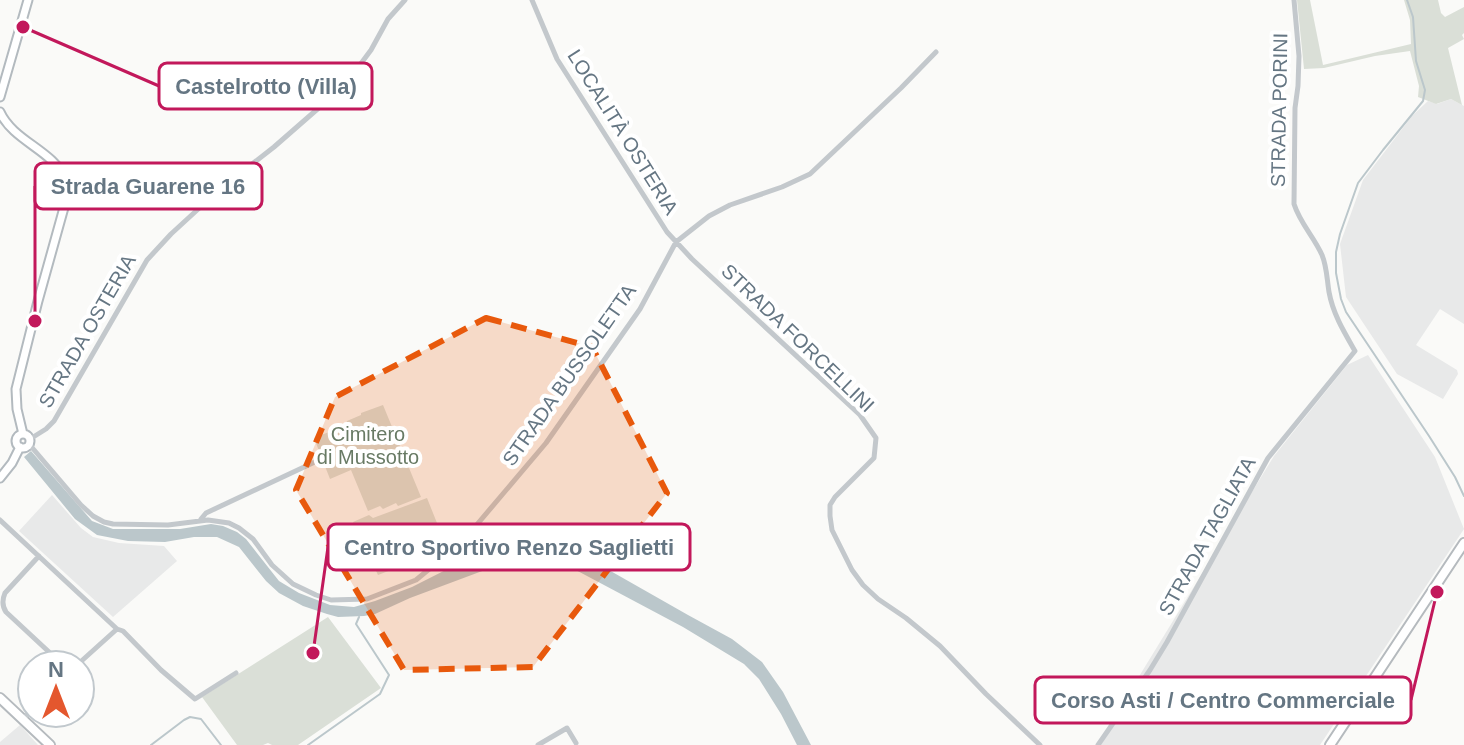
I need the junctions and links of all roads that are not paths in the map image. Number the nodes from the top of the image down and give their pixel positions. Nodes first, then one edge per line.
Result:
1 (28, 0) edge
2 (405, 0) edge
3 (532, 0) edge
4 (1294, 0) edge
5 (936, 52) dead end
6 (0, 97) edge
7 (0, 112) edge
8 (676, 242) junction
9 (1355, 351) joint
10 (27, 439) junction
11 (20, 447) junction
12 (319, 460) dead end
13 (0, 478) edge
14 (0, 520) edge
15 (201, 520) junction
16 (1464, 543) edge
17 (39, 556) junction
18 (117, 629) junction
19 (46, 649) edge
20 (95, 649) edge
21 (236, 673) dead end
22 (0, 698) edge
23 (16, 714) edge
24 (576, 743) dead end
25 (538, 745) edge
26 (1040, 745) edge
27 (1098, 745) edge
28 (1330, 745) edge

1 - 6 main road
2 - 10 street, STRADA OSTERIA
3 - 8 street, LOCALITÀ OSTERIA
4 - 9 street, STRADA PORINI
5 - 8 street, LOCALITÀ OSTERIA
7 - 10 main road
8 - 15 street, STRADA BUSSOLETTA
8 - 26 street, STRADA FORCELLINI
9 - 27 street, STRADA TAGLIATA
10 - 11 main road
10 - 11 main road
10 - 15 street, STRADA BUSSOLETTA
11 - 13 main road
12 - 15 street, STRADA BUSSOLETTA
14 - 17 street
16 - 28 main road
17 - 18 street
17 - 19 street
18 - 20 street
18 - 21 street
22 - 23 main road
24 - 25 street

